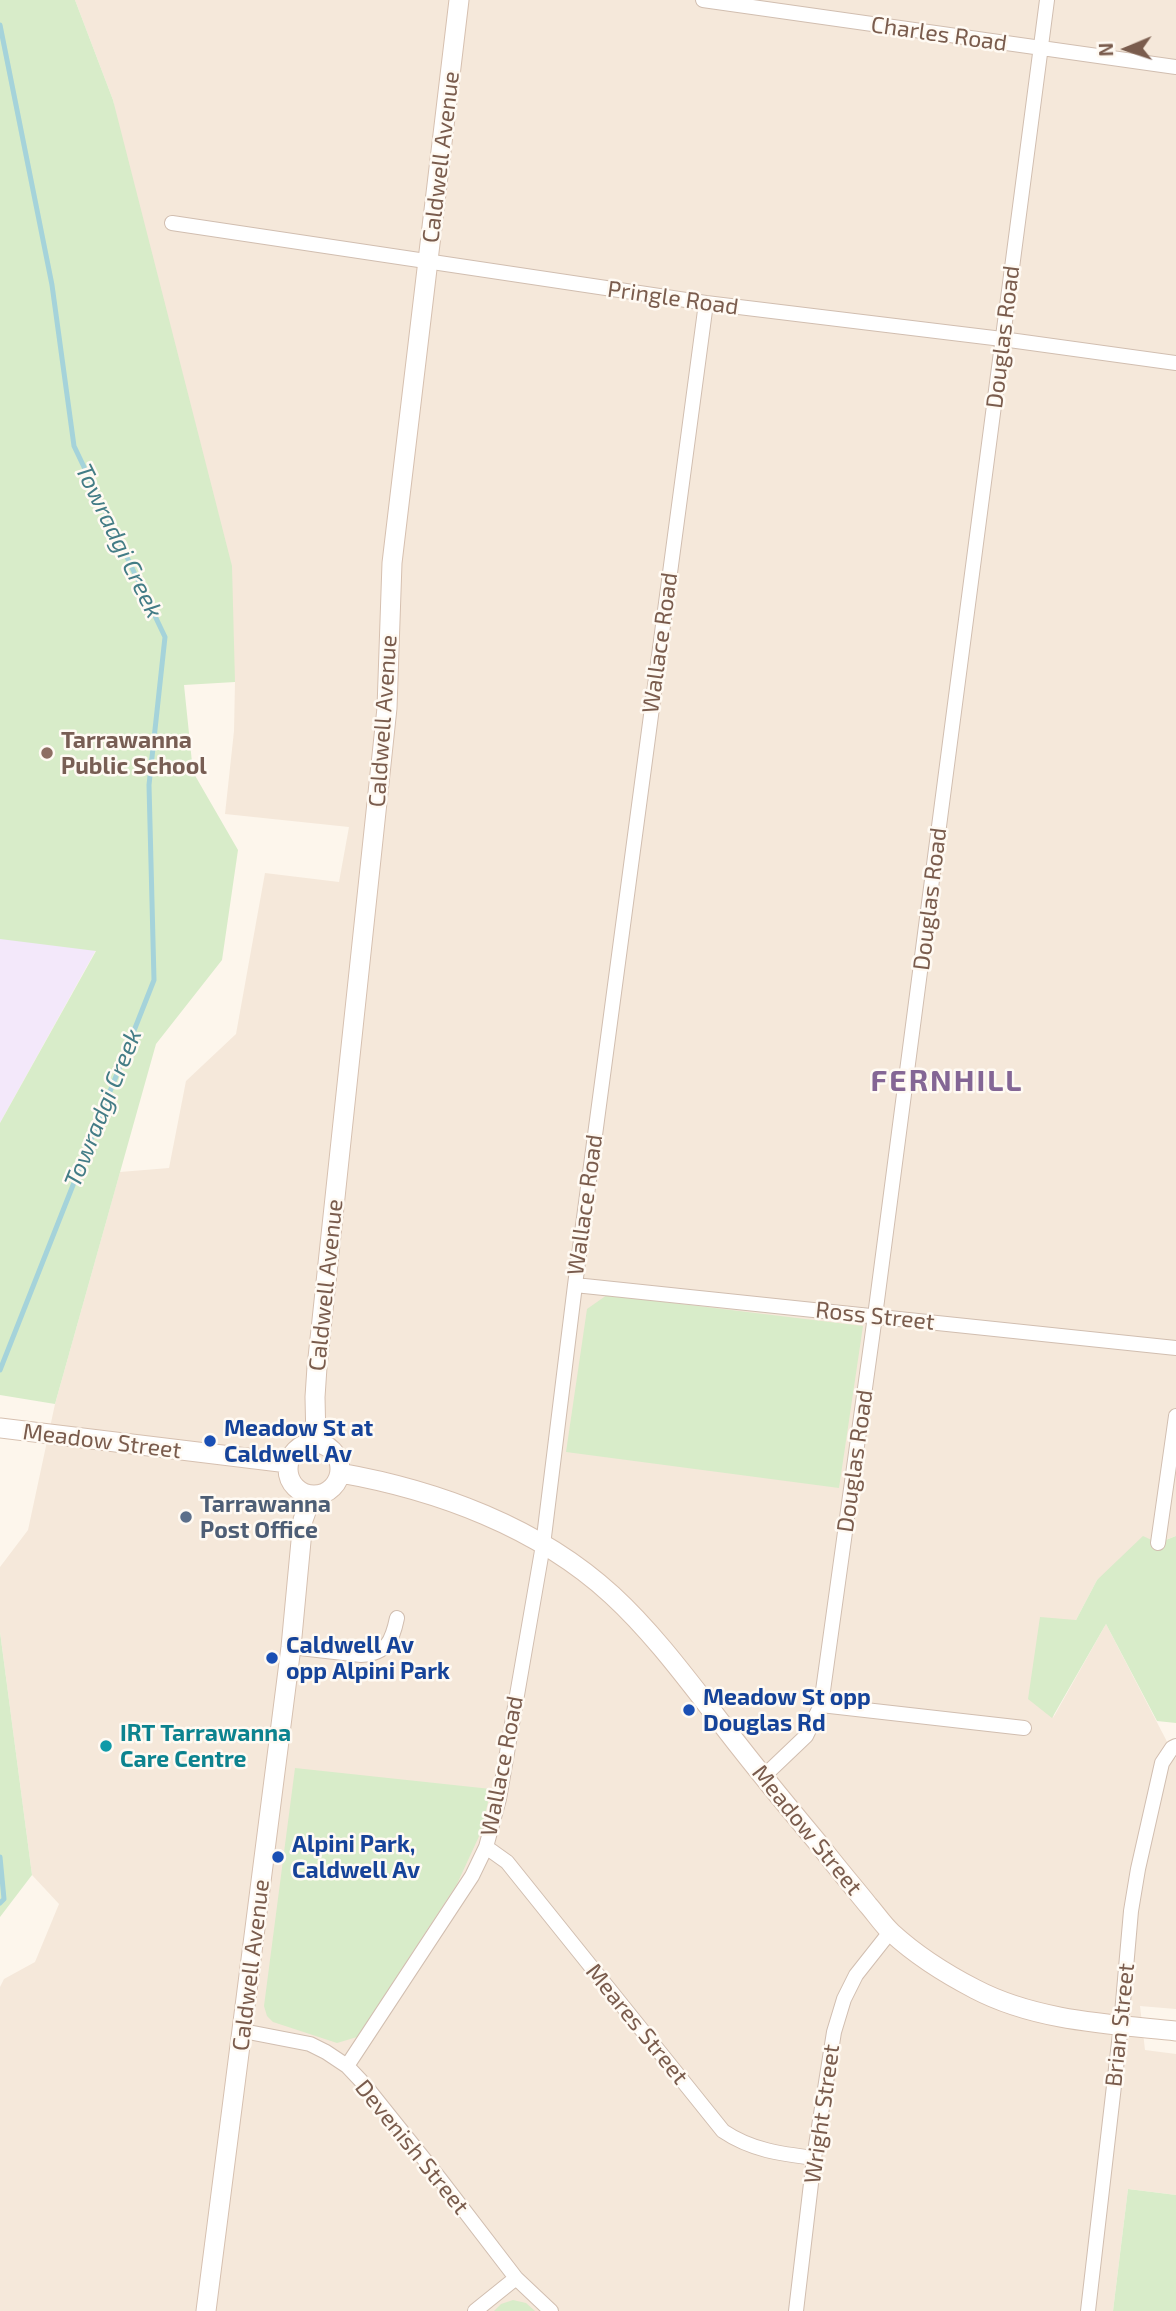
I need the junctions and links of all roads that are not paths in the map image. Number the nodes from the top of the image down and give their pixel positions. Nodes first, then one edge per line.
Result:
1 (459, 0) edge
2 (703, 0) edge
3 (1047, 0) edge
4 (1040, 48) junction
5 (1176, 67) edge
6 (172, 223) dead end
7 (429, 263) junction
8 (706, 303) junction
9 (1002, 339) junction
10 (1176, 363) edge
11 (575, 1285) junction
12 (876, 1316) junction
13 (1176, 1348) edge
14 (1176, 1416) edge
15 (9, 1429) edge
16 (316, 1443) junction
17 (288, 1463) junction
18 (340, 1474) junction
19 (312, 1495) junction
20 (1158, 1543) dead end
21 (543, 1545) junction
22 (397, 1618) dead end
23 (291, 1647) junction
24 (821, 1705) junction
25 (1024, 1728) dead end
26 (1176, 1746) edge
27 (763, 1777) junction
28 (486, 1847) junction
29 (890, 1932) junction
30 (1121, 2025) junction
31 (243, 2031) junction
32 (1176, 2031) edge
33 (347, 2066) junction
34 (814, 2158) junction
35 (516, 2278) junction
36 (206, 2311) edge
37 (475, 2311) edge
38 (551, 2311) edge
39 (796, 2311) edge
40 (1088, 2311) edge

1 - 7 main road, Caldwell Avenue
2 - 4 street, Charles Road
3 - 4 street, Douglas Road
4 - 5 street, Charles Road
4 - 9 street, Douglas Road
6 - 7 street, Pringle Road
7 - 8 street, Pringle Road
7 - 16 main road, Caldwell Avenue
8 - 9 street, Pringle Road
8 - 11 street, Wallace Road
9 - 10 street, Pringle Road
9 - 12 street, Douglas Road
11 - 12 street, Ross Street
11 - 21 street, Wallace Road
12 - 13 street, Ross Street
12 - 24 street, Douglas Road
14 - 20 street
15 - 17 main road, Meadow Street
16 - 17 main road
16 - 18 main road
17 - 19 main road
18 - 19 main road
18 - 21 main road, Meadow Street
19 - 23 main road, Caldwell Avenue
21 - 27 main road, Meadow Street
21 - 28 street, Wallace Road
22 - 23 street
23 - 31 main road, Caldwell Avenue
24 - 25 street
24 - 27 street, Douglas Road
26 - 30 street, Brian Street
27 - 29 main road, Meadow Street
28 - 33 street, Wallace Road
28 - 34 street, Meares Street
29 - 30 main road, Meadow Street
29 - 34 street, Wright Street
30 - 32 main road, Meadow Street
30 - 40 street, Brian Street
31 - 33 street, Devenish Street
31 - 36 main road, Caldwell Avenue
33 - 35 street, Devenish Street
34 - 39 street, Wright Street
35 - 37 street
35 - 38 street, Devenish Street

